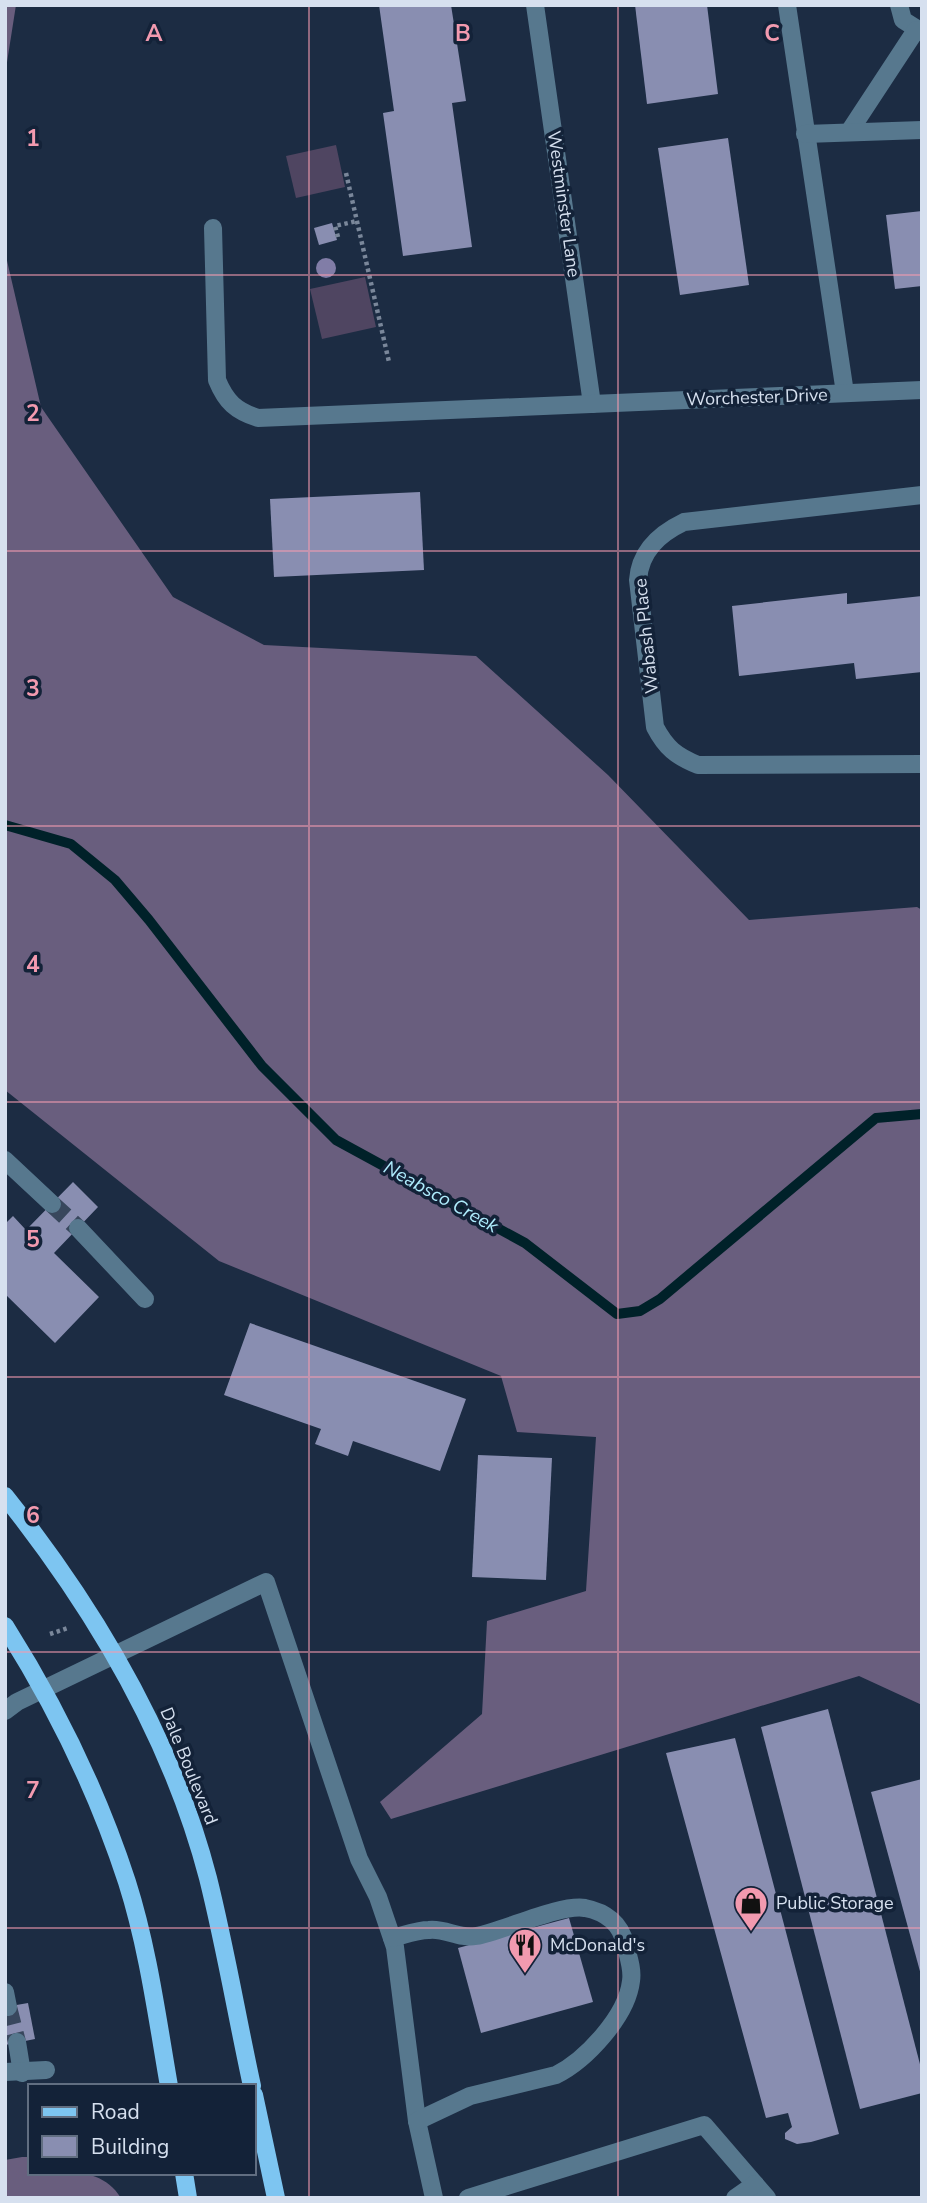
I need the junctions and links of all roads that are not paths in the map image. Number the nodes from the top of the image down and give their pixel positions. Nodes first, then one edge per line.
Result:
1 (536, 5) edge
2 (787, 5) edge
3 (899, 5) edge
4 (919, 31) edge
5 (922, 130) edge
6 (849, 132) junction
7 (805, 134) junction
8 (213, 228) dead end
9 (922, 390) edge
10 (845, 393) junction
11 (592, 404) junction
12 (922, 495) edge
13 (922, 764) edge
14 (5, 1160) edge
15 (52, 1203) tunnel mouth
16 (78, 1228) tunnel mouth
17 (145, 1299) dead end
18 (5, 1496) edge
19 (5, 1626) edge
20 (116, 1655) junction
21 (41, 1690) junction
22 (5, 1711) edge
23 (392, 1938) junction
24 (17, 2042) tunnel mouth
25 (46, 2070) dead end
26 (14, 2072) edge
27 (169, 2084) edge
28 (252, 2084) edge
29 (256, 2104) edge
30 (417, 2121) junction
31 (184, 2175) edge
32 (755, 2184) junction
33 (188, 2198) edge
34 (276, 2198) edge
35 (434, 2198) edge
36 (468, 2198) edge
37 (736, 2198) edge
38 (767, 2198) edge

1 - 11 street, Westminster Lane
2 - 7 street
3 - 4 street
4 - 6 street
5 - 6 street
6 - 7 street
7 - 10 street
8 - 11 street, Worchester Drive
9 - 10 street, Worchester Drive
10 - 11 street, Worchester Drive
12 - 13 street, Wabash Place
14 - 15 street
16 - 17 street
18 - 20 main road, Dale Boulevard
19 - 21 main road
20 - 21 street
20 - 23 street
20 - 28 main road, Dale Boulevard
21 - 22 street
21 - 27 main road
23 - 30 street
23 - 30 street
24 - 26 street
25 - 26 street
29 - 34 main road
30 - 35 street
31 - 33 main road
32 - 36 street
32 - 37 street
32 - 38 street

